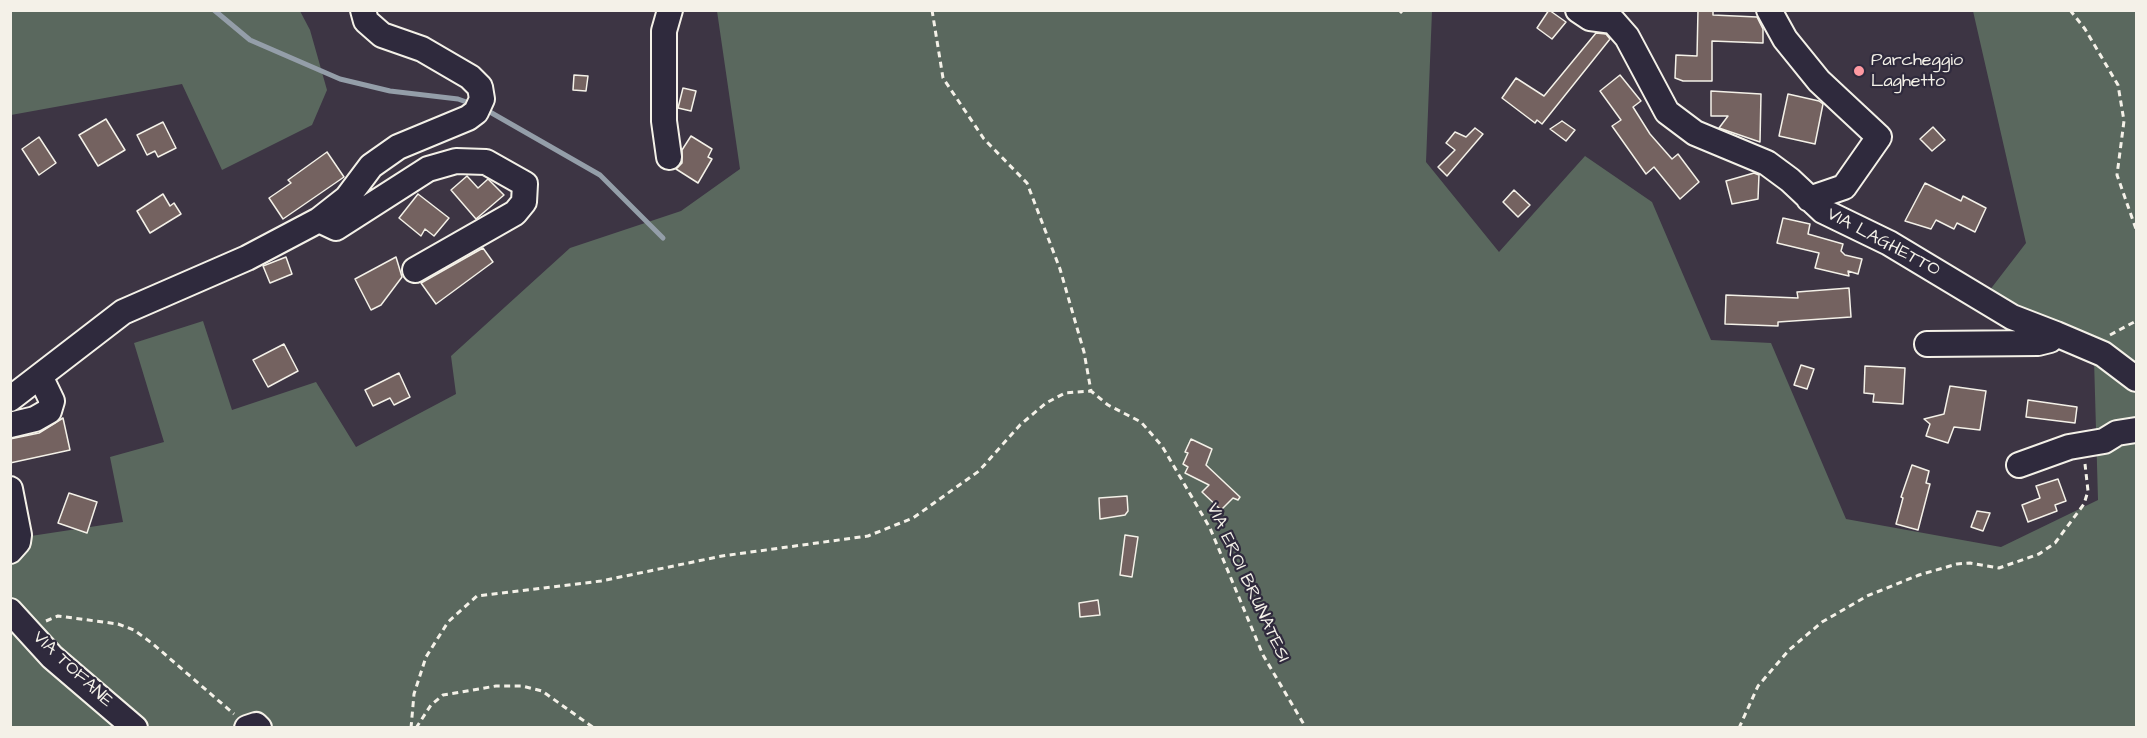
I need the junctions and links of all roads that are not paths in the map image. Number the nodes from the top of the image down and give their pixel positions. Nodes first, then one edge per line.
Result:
1 (363, 10) edge
2 (670, 10) edge
3 (1578, 10) edge
4 (1769, 10) edge
5 (669, 157) dead end
6 (1809, 199) junction
7 (319, 220) junction
8 (415, 270) dead end
9 (2056, 334) junction
10 (1927, 344) dead end
11 (40, 376) junction
12 (2136, 379) edge
13 (10, 399) edge
14 (10, 425) edge
15 (2136, 430) edge
16 (2019, 465) dead end
17 (10, 489) edge
18 (10, 551) edge
19 (10, 610) edge
20 (135, 728) edge

1 - 7 street
2 - 5 street
3 - 6 street, VIA LAGHETTO
4 - 6 street
6 - 9 street, VIA LAGHETTO
7 - 8 street
7 - 11 street
9 - 10 street
9 - 12 street, VIA LAGHETTO
11 - 13 street
11 - 14 street
15 - 16 street
17 - 18 street
19 - 20 street, VIA TOFANE

